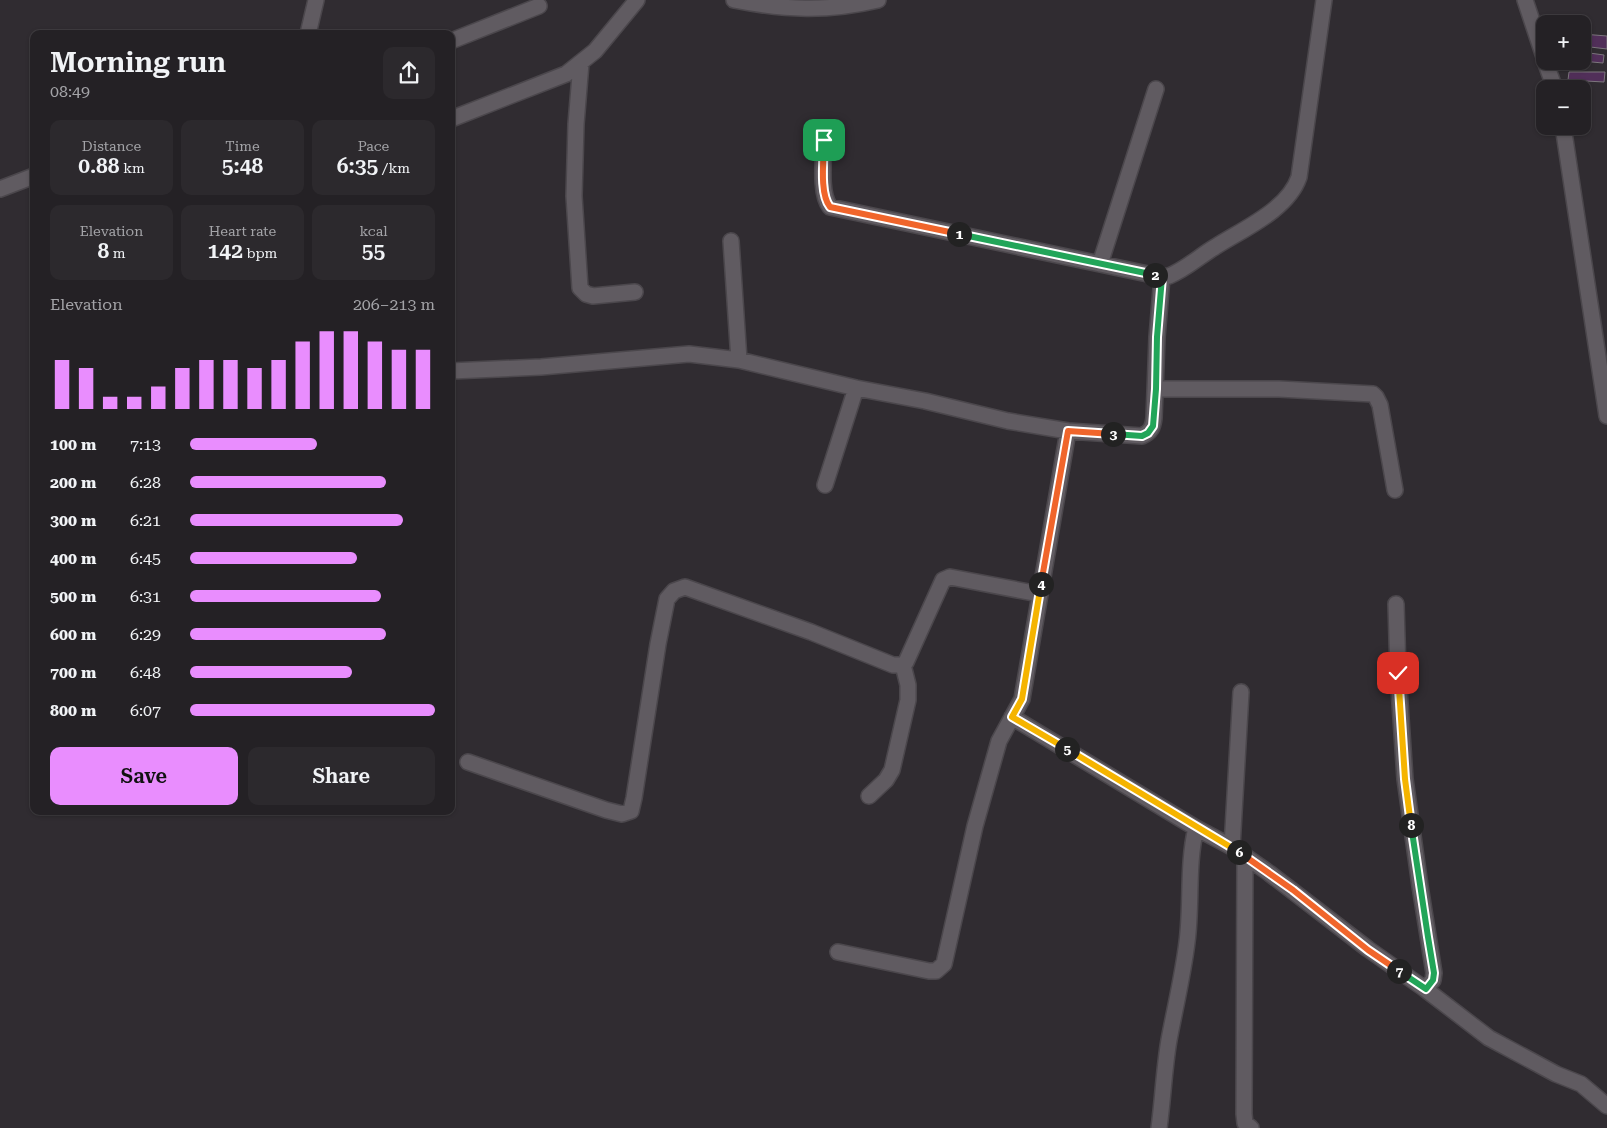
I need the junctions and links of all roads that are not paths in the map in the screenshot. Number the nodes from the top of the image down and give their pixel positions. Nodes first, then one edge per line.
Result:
1 (316, 0) edge
2 (735, 0) edge
3 (878, 0) edge
4 (1324, 0) edge
5 (1525, 0) edge
6 (635, 1) edge
7 (539, 6) dead end
8 (309, 30) edge
9 (1536, 34) edge
10 (455, 39) edge
11 (581, 63) junction
12 (1156, 89) dead end
13 (455, 117) edge
14 (1564, 135) edge
15 (824, 140) dead end
16 (30, 178) edge
17 (0, 189) edge
18 (731, 241) dead end
19 (1100, 264) junction
20 (1162, 277) junction
21 (635, 292) dead end
22 (739, 360) junction
23 (455, 371) edge
24 (856, 388) junction
25 (1156, 389) junction
26 (1607, 416) edge
27 (1068, 431) junction
28 (825, 485) dead end
29 (1395, 490) dead end
30 (1039, 594) junction
31 (1396, 604) dead end
32 (903, 665) junction
33 (1241, 692) dead end
34 (1012, 717) junction
35 (468, 762) dead end
36 (869, 796) dead end
37 (1196, 828) junction
38 (1232, 847) junction
39 (1245, 856) junction
40 (838, 952) dead end
41 (1426, 989) junction
42 (1607, 1106) edge
43 (1159, 1128) edge
44 (1251, 1128) edge

1 - 8 street
2 - 3 street
4 - 20 street
5 - 9 street
6 - 11 street
7 - 10 street
11 - 13 street
11 - 21 street
12 - 19 street
14 - 26 street
15 - 19 street
16 - 17 street
18 - 22 street
19 - 20 street
20 - 25 street
22 - 23 street
22 - 24 street
24 - 27 street
24 - 28 street
25 - 27 street
25 - 29 street
27 - 30 street
30 - 32 street
30 - 34 street
31 - 41 street
32 - 35 street
32 - 36 street
33 - 38 street
34 - 37 street
34 - 40 street
37 - 38 street
37 - 43 street
38 - 39 street
39 - 41 street
39 - 44 street
41 - 42 street

